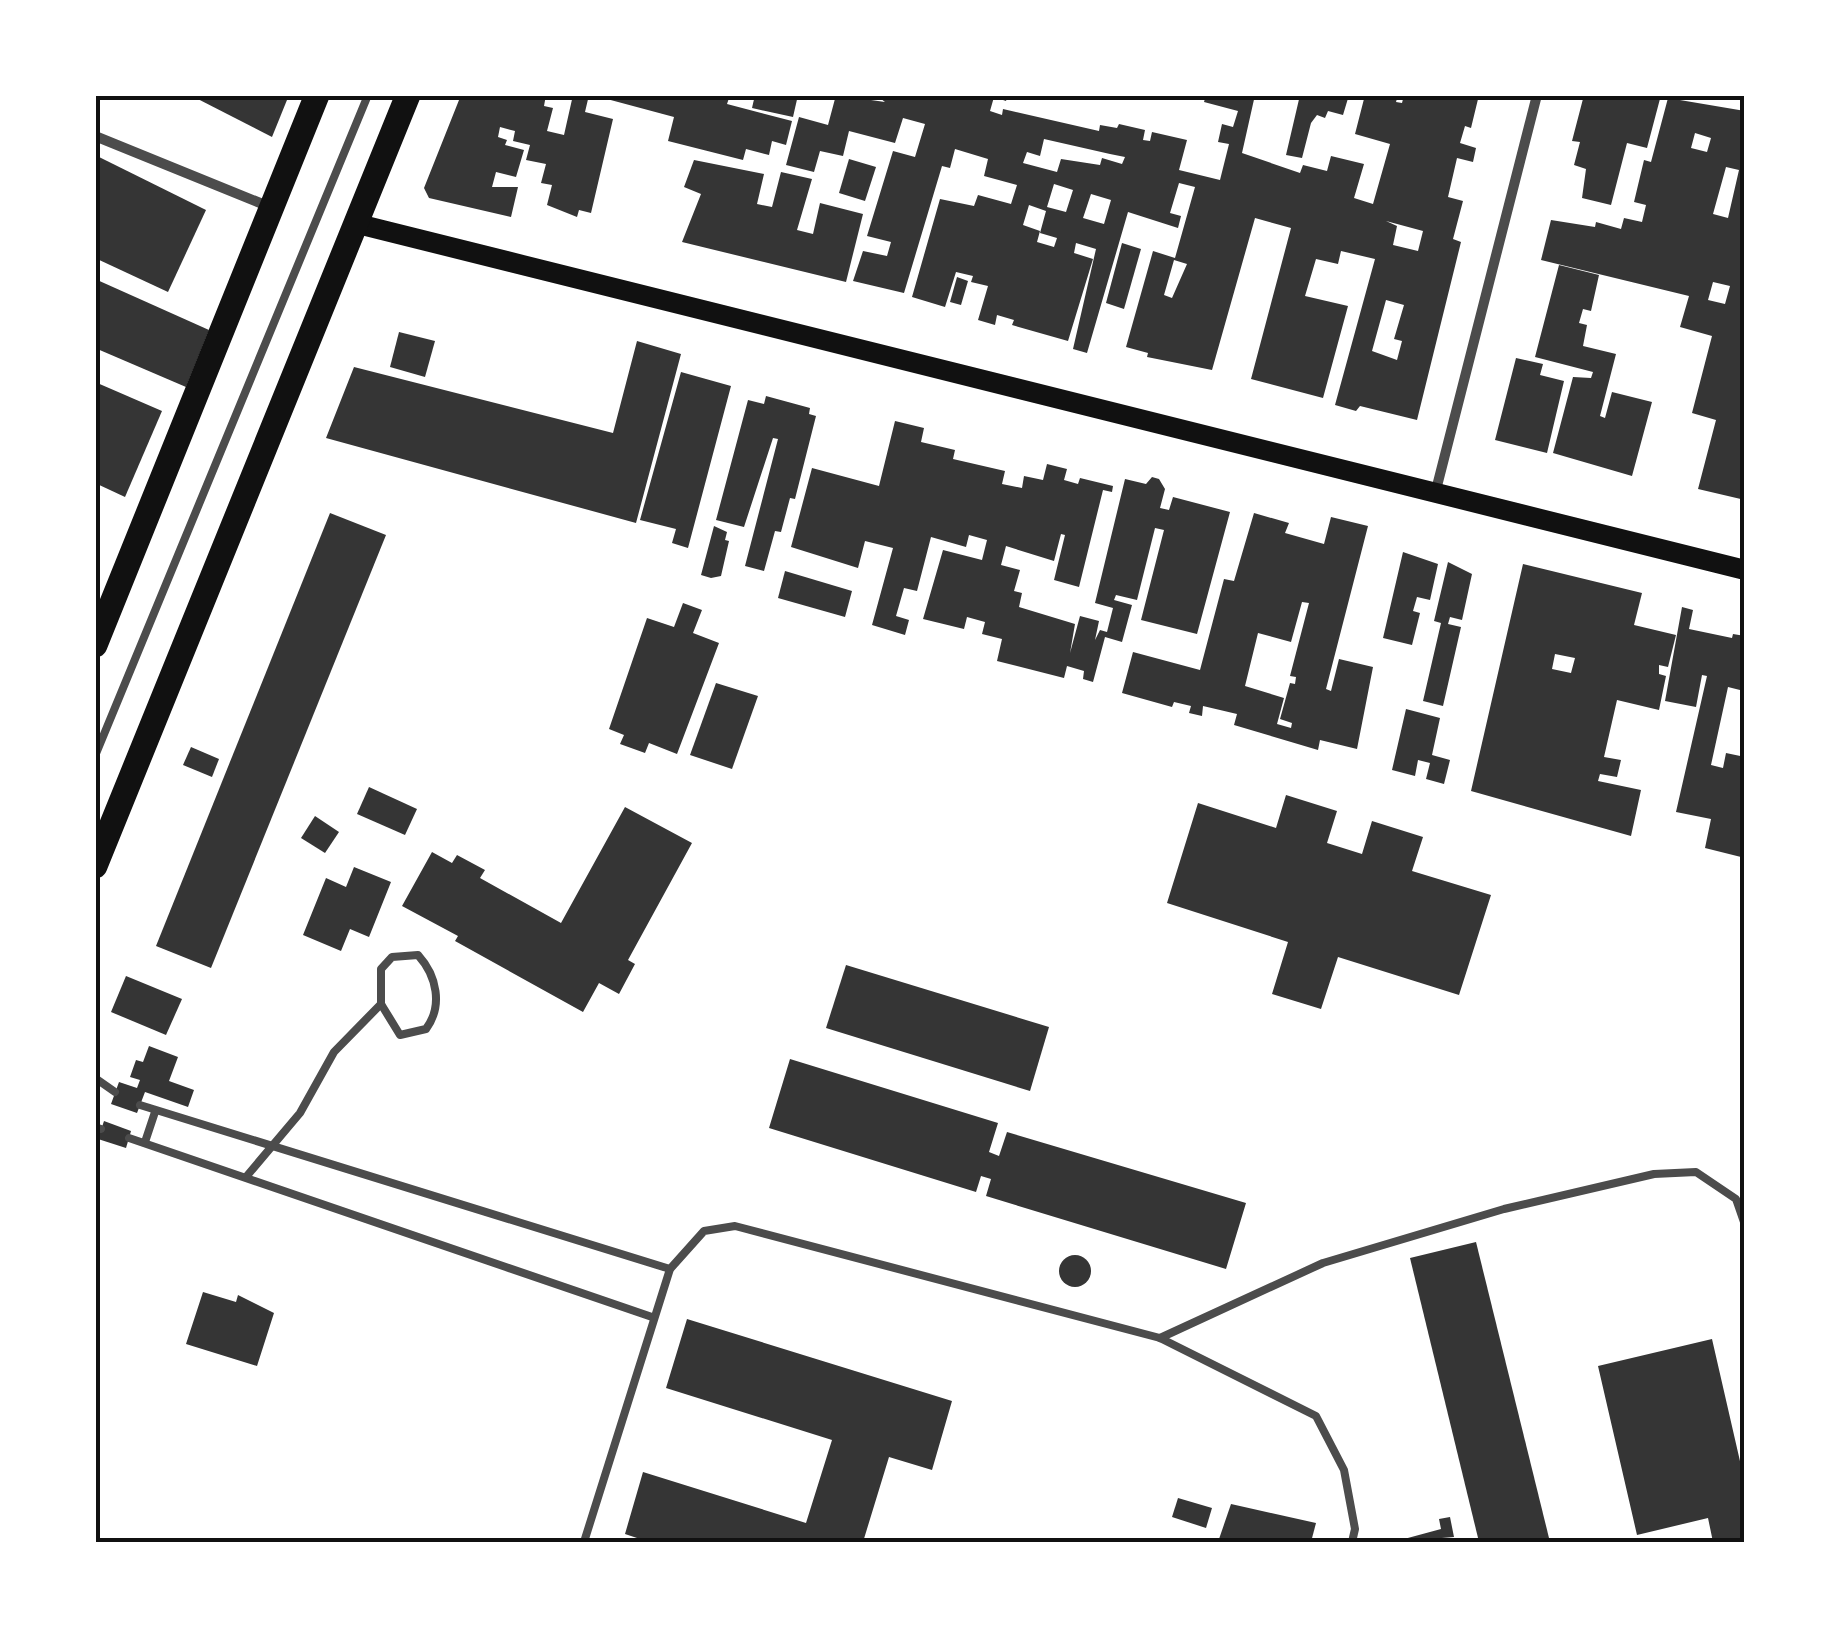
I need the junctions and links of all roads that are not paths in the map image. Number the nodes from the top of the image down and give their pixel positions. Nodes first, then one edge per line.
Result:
1 (318, 95) edge
2 (368, 95) edge
3 (408, 95) edge
4 (1537, 95) edge
5 (95, 136) edge
6 (270, 207) junction
7 (354, 223) junction
8 (1436, 490) junction
9 (1745, 570) edge
10 (95, 645) edge
11 (95, 756) edge
12 (112, 823) junction
13 (95, 854) edge
14 (95, 866) edge
15 (381, 1004) junction
16 (95, 1078) edge
17 (115, 1092) dead end
18 (140, 1105) dead end
19 (155, 1112) junction
20 (129, 1138) dead end
21 (145, 1142) junction
22 (273, 1147) junction
23 (246, 1177) junction
24 (1745, 1225) edge
25 (670, 1268) junction
26 (652, 1317) junction
27 (1160, 1338) junction
28 (584, 1542) edge
29 (1352, 1542) edge

1 - 6 main road
2 - 11 lane
3 - 7 main road
4 - 8 street
5 - 6 street
6 - 10 main road
7 - 8 main road
7 - 12 main road
8 - 9 main road
12 - 13 lane
12 - 14 main road
15 - 15 lane
15 - 22 lane
16 - 17 lane
18 - 19 lane
19 - 21 lane
19 - 22 lane
20 - 21 lane
21 - 23 lane
22 - 23 lane
22 - 25 lane
23 - 26 lane
24 - 27 lane
25 - 26 lane
25 - 27 lane
26 - 28 lane
27 - 29 lane

